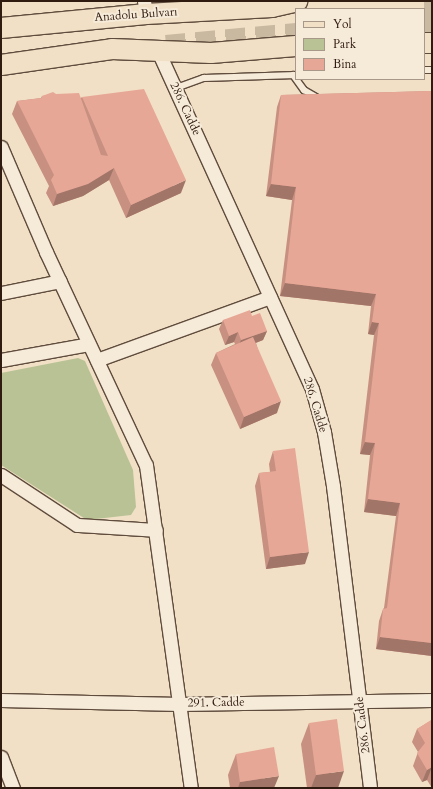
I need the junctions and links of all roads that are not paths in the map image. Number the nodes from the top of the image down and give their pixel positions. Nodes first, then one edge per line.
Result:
1 (297, 1) edge
2 (268, 5) edge
3 (145, 7) edge
4 (1, 28) edge
5 (295, 46) edge
6 (158, 51) junction
7 (1, 65) edge
8 (294, 75) edge
9 (298, 80) edge
10 (176, 88) junction
11 (324, 98) edge
12 (1, 147) edge
13 (60, 281) junction
14 (1, 293) edge
15 (270, 297) junction
16 (89, 344) junction
17 (1, 360) edge
18 (97, 360) junction
19 (1, 475) edge
20 (156, 530) junction
21 (1, 700) edge
22 (360, 700) junction
23 (432, 700) edge
24 (180, 704) junction
25 (1, 757) edge
26 (13, 788) edge
27 (191, 788) edge
28 (370, 788) edge

1 - 2 main road, Anadolu Bulvarı
2 - 3 main road, Anadolu Bulvarı
3 - 4 main road, Anadolu Bulvarı
5 - 6 main road
6 - 7 main road
6 - 10 street, 286. Cadde
8 - 10 lane
9 - 11 lane
10 - 15 street, 286. Cadde
12 - 13 street
13 - 14 street
13 - 16 street
15 - 18 street
15 - 22 street, 286. Cadde
16 - 17 street
16 - 18 street
18 - 20 street
19 - 20 street
20 - 24 street
21 - 24 street, 291. Cadde
22 - 23 street, 291. Cadde
22 - 24 street, 291. Cadde
22 - 28 street, 286. Cadde
24 - 27 street
25 - 26 street

